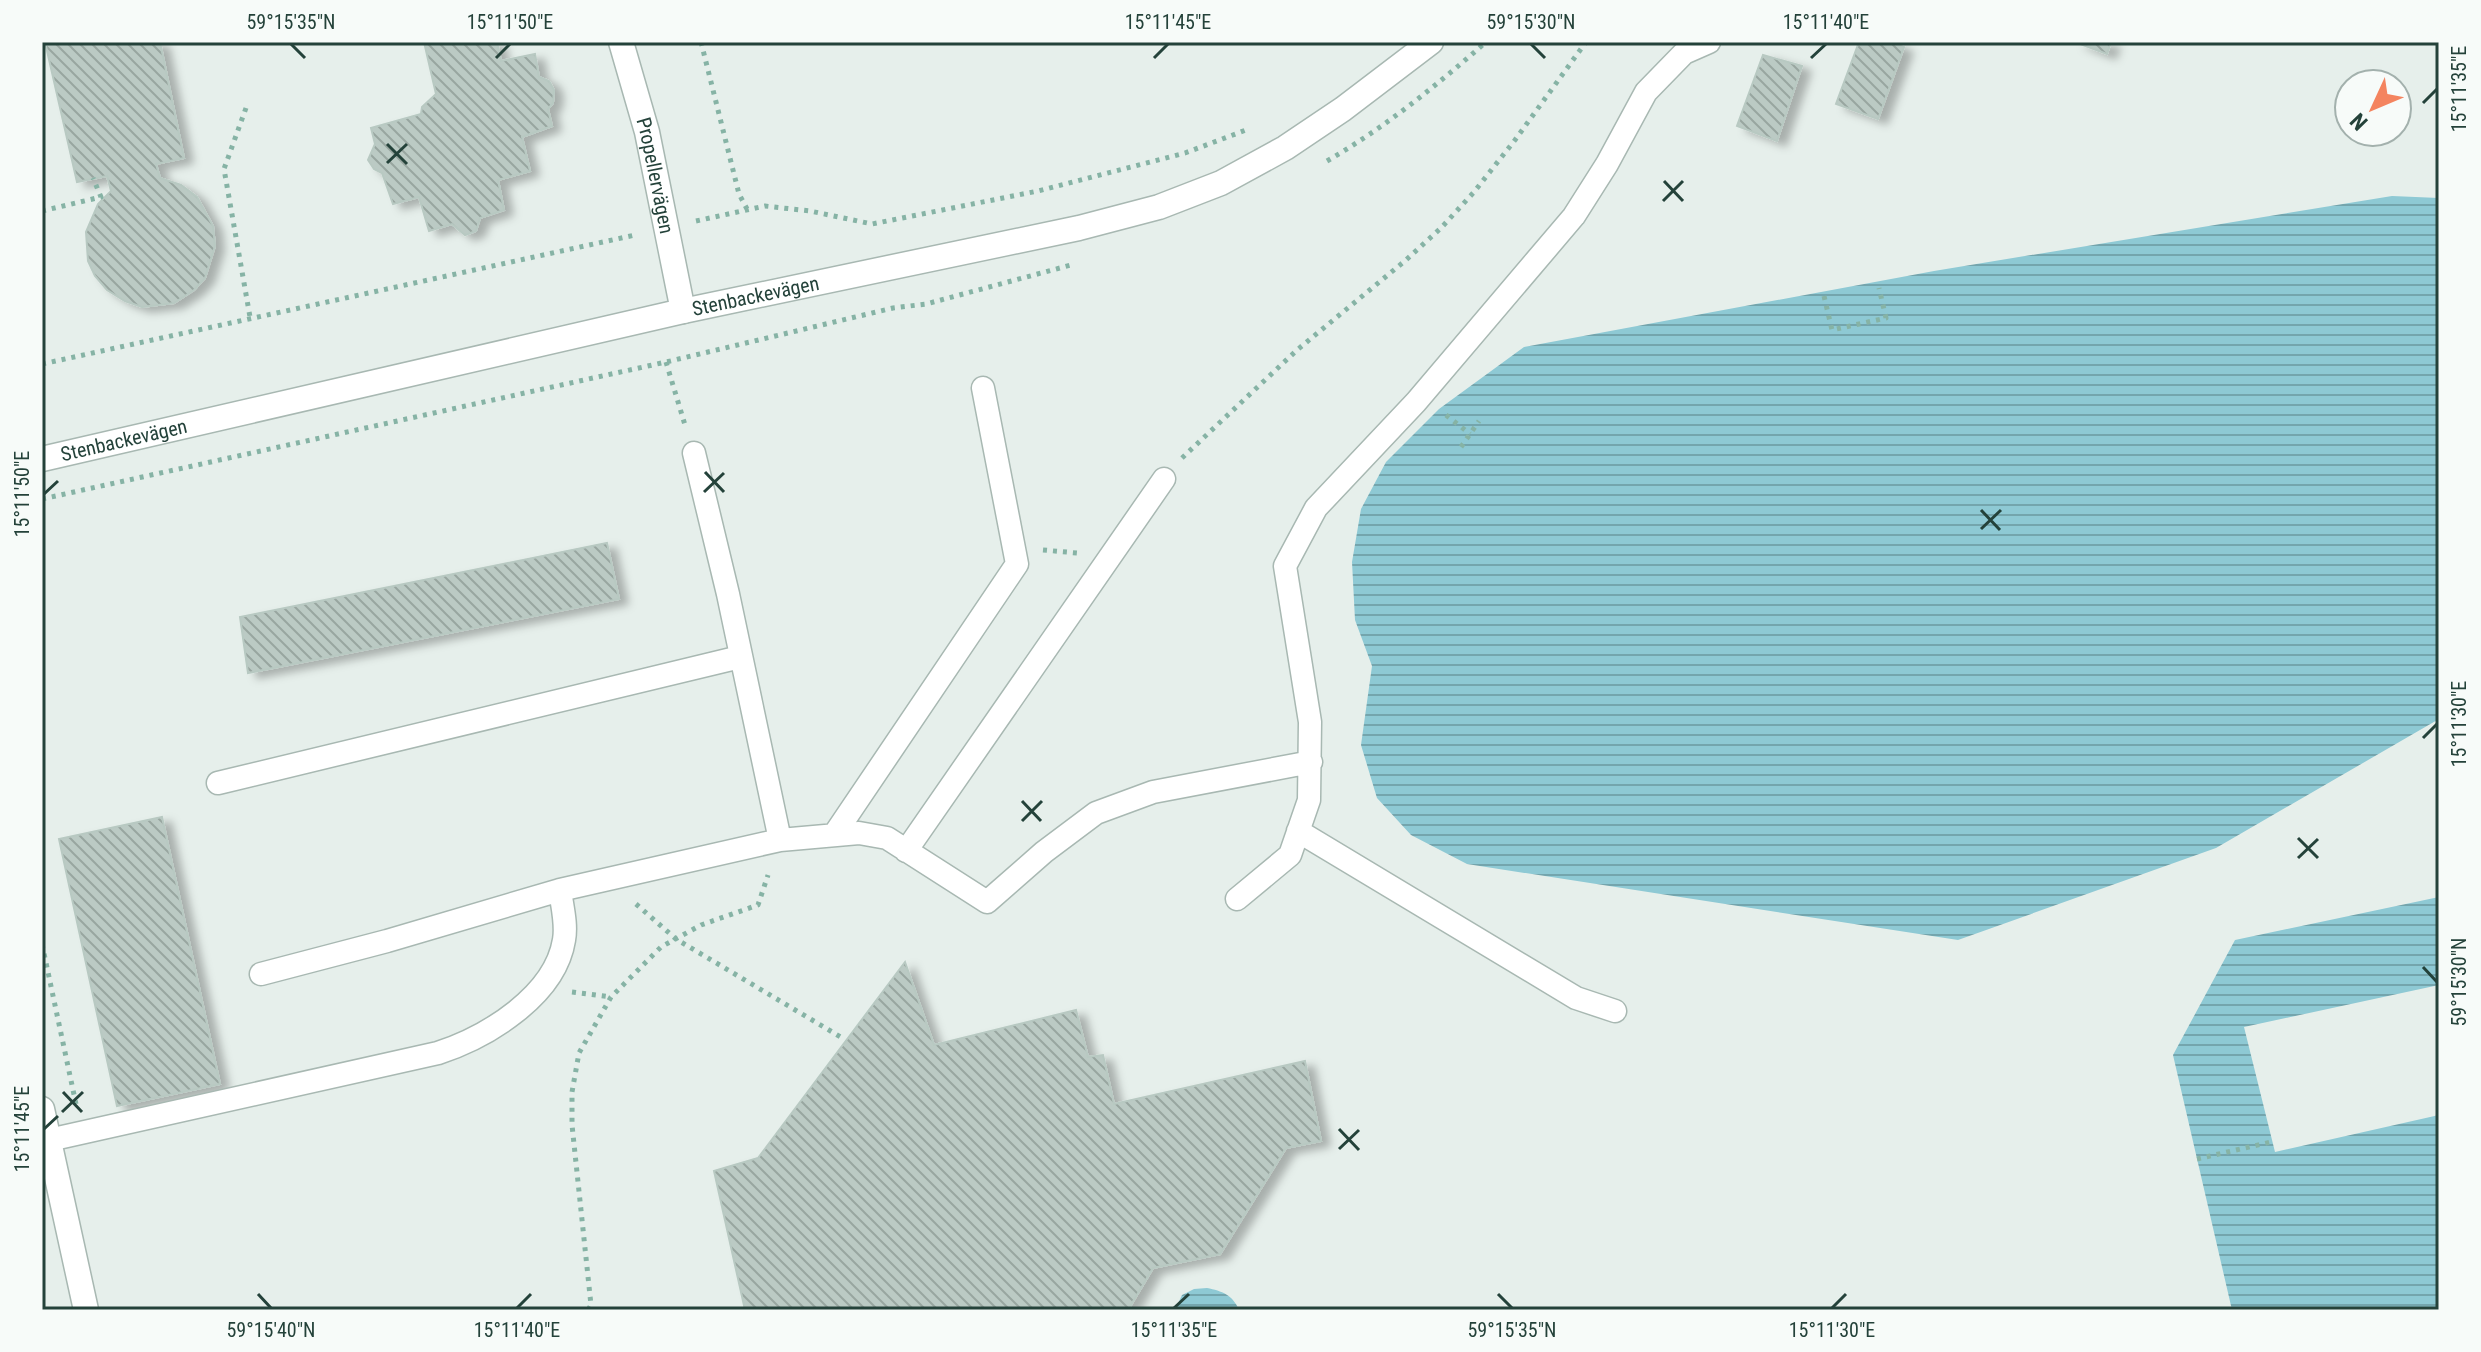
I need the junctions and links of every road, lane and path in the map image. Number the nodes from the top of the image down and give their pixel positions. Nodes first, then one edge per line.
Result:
1 (621, 42) edge
2 (701, 42) edge
3 (1431, 42) edge
4 (1586, 42) edge
5 (1709, 42) edge
6 (246, 108) dead end
7 (1258, 124) dead end
8 (93, 178) dead end
9 (747, 209) junction
10 (42, 211) edge
11 (668, 228) junction
12 (1879, 288) dead end
13 (1824, 296) dead end
14 (683, 311) junction
15 (250, 317) junction
16 (666, 362) dead end
17 (42, 364) edge
18 (983, 388) dead end
19 (1439, 409) dead end
20 (1479, 421) dead end
21 (1470, 434) junction
22 (1461, 447) dead end
23 (694, 453) joint
24 (42, 459) edge
25 (1164, 479) joint
26 (1014, 548) junction
27 (1111, 555) junction
28 (740, 657) junction
29 (1311, 762) junction
30 (218, 783) dead end
31 (1298, 831) junction
32 (834, 835) junction
33 (780, 840) junction
34 (906, 851) junction
35 (608, 879) junction
36 (560, 890) junction
37 (1237, 899) dead end
38 (676, 939) junction
39 (261, 974) dead end
40 (1615, 1011) dead end
41 (844, 1039) dead end
42 (42, 1109) edge
43 (49, 1140) junction
44 (2271, 1142) dead end
45 (2197, 1159) dead end
46 (86, 1310) edge
47 (588, 1310) edge

1 - 11 street, Propellervägen
2 - 9 path
3 - 14 street, Stenbackevägen
4 - 25 path
5 - 29 lane
6 - 15 path
7 - 9 path
8 - 10 path
9 - 11 path
11 - 14 street, Propellervägen
11 - 15 path
12 - 13 path
14 - 24 street, Stenbackevägen
15 - 17 path
16 - 23 path
18 - 26 lane
19 - 21 path
20 - 21 path
21 - 22 path
23 - 28 lane
25 - 27 lane
26 - 27 path
26 - 32 lane
27 - 34 lane
28 - 30 lane
28 - 33 lane
29 - 31 lane
29 - 34 lane
31 - 37 lane
31 - 40 lane
32 - 33 lane
32 - 34 lane
33 - 35 lane
33 - 38 path
35 - 36 lane
35 - 38 path
36 - 39 lane
36 - 43 lane
38 - 41 path
38 - 47 path
42 - 43 street
43 - 46 street
44 - 45 path

